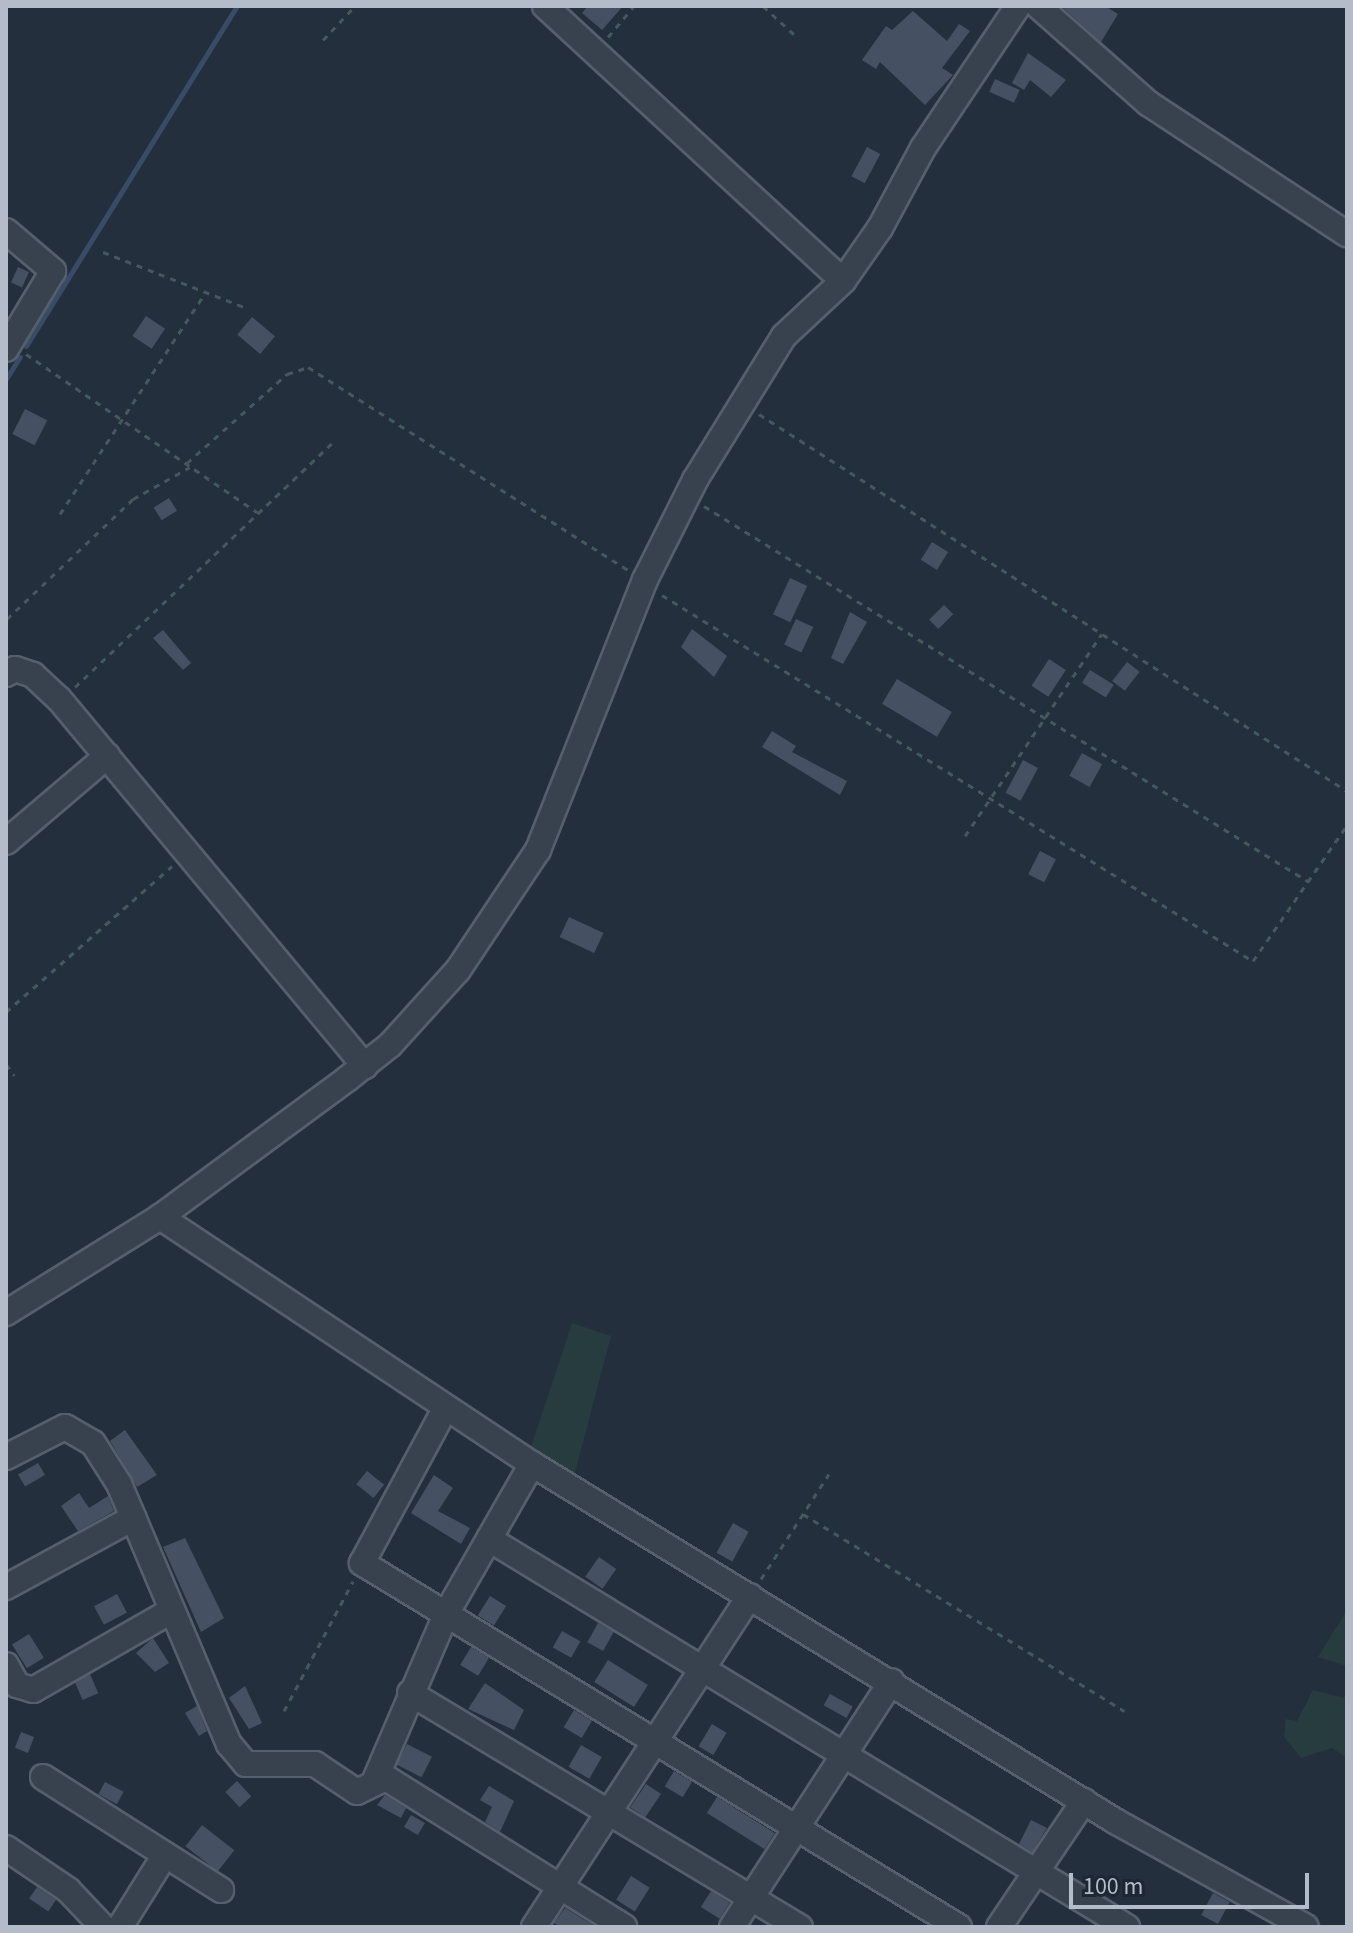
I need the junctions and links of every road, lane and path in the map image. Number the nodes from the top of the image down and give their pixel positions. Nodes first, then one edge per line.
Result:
1 (355, 6) edge
2 (545, 6) edge
3 (634, 6) edge
4 (1018, 6) edge
5 (1038, 6) edge
6 (766, 7) edge
7 (796, 36) dead end
8 (323, 40) dead end
9 (595, 52) junction
10 (6, 231) edge
11 (1347, 234) edge
12 (103, 252) dead end
13 (843, 281) junction
14 (205, 293) junction
15 (244, 307) dead end
16 (8, 346) edge
17 (742, 403) junction
18 (123, 419) junction
19 (332, 443) dead end
20 (189, 465) junction
21 (688, 495) junction
22 (257, 512) junction
23 (60, 514) dead end
24 (644, 582) junction
25 (7, 619) edge
26 (1102, 634) junction
27 (6, 674) edge
28 (59, 699) junction
29 (1044, 719) junction
30 (107, 756) junction
31 (1347, 791) edge
32 (990, 798) junction
33 (1347, 825) edge
34 (965, 836) dead end
35 (6, 842) edge
36 (187, 853) junction
37 (1309, 882) junction
38 (6, 1012) edge
39 (6, 1064) edge
40 (365, 1066) junction
41 (14, 1075) dead end
42 (160, 1217) junction
43 (6, 1313) edge
44 (445, 1409) junction
45 (6, 1457) edge
46 (532, 1464) junction
47 (829, 1474) dead end
48 (803, 1514) junction
49 (133, 1518) junction
50 (489, 1539) junction
51 (362, 1563) junction
52 (6, 1587) edge
53 (750, 1596) junction
54 (169, 1612) junction
55 (446, 1614) junction
56 (6, 1665) edge
57 (704, 1667) junction
58 (892, 1681) junction
59 (410, 1693) junction
60 (284, 1711) dead end
61 (1124, 1711) dead end
62 (656, 1742) junction
63 (845, 1754) junction
64 (43, 1777) dead end
65 (375, 1780) junction
66 (1084, 1801) junction
67 (609, 1810) junction
68 (798, 1827) junction
69 (6, 1848) edge
70 (165, 1855) junction
71 (1034, 1874) junction
72 (559, 1889) junction
73 (221, 1890) dead end
74 (752, 1897) junction
75 (103, 1927) edge
76 (120, 1927) edge
77 (534, 1927) edge
78 (624, 1927) edge
79 (732, 1927) edge
80 (800, 1927) edge
81 (959, 1927) edge
82 (999, 1927) edge
83 (1127, 1927) edge
84 (1306, 1927) edge

1 - 8 path
2 - 9 street
3 - 9 path
4 - 13 street
5 - 11 street
6 - 7 path
9 - 13 street
10 - 16 street
12 - 14 path
13 - 17 street
14 - 15 path
14 - 18 path
16 - 18 path
17 - 21 street
17 - 26 path
18 - 20 path
18 - 23 path
19 - 22 path
20 - 22 path
20 - 24 path
20 - 25 path
21 - 24 street
21 - 29 path
22 - 28 path
24 - 32 path
24 - 40 street
26 - 29 path
26 - 31 path
27 - 28 street
28 - 30 street
29 - 32 path
29 - 37 path
30 - 35 street
30 - 36 street
32 - 34 path
32 - 37 path
33 - 37 path
36 - 38 path
36 - 40 street
39 - 41 path
40 - 42 street
42 - 43 street
42 - 44 street
44 - 46 street
44 - 51 street
45 - 49 street
46 - 50 street
46 - 53 street
47 - 48 path
48 - 53 path
48 - 61 path
49 - 52 street
49 - 54 street
50 - 55 street
50 - 57 street
51 - 55 street
51 - 60 path
53 - 57 street
53 - 58 street
54 - 56 street
54 - 65 street
55 - 59 street
55 - 62 street
57 - 62 street
57 - 63 street
58 - 63 street
58 - 66 street
59 - 65 street
59 - 67 street
62 - 67 street
62 - 68 street
63 - 68 street
63 - 71 street
64 - 70 street
65 - 72 street
66 - 71 street
66 - 84 street
67 - 72 street
67 - 74 street
68 - 74 street
68 - 81 street
69 - 75 street
70 - 73 street
70 - 76 street
71 - 82 street
71 - 83 street
72 - 77 street
72 - 78 street
74 - 79 street
74 - 80 street

